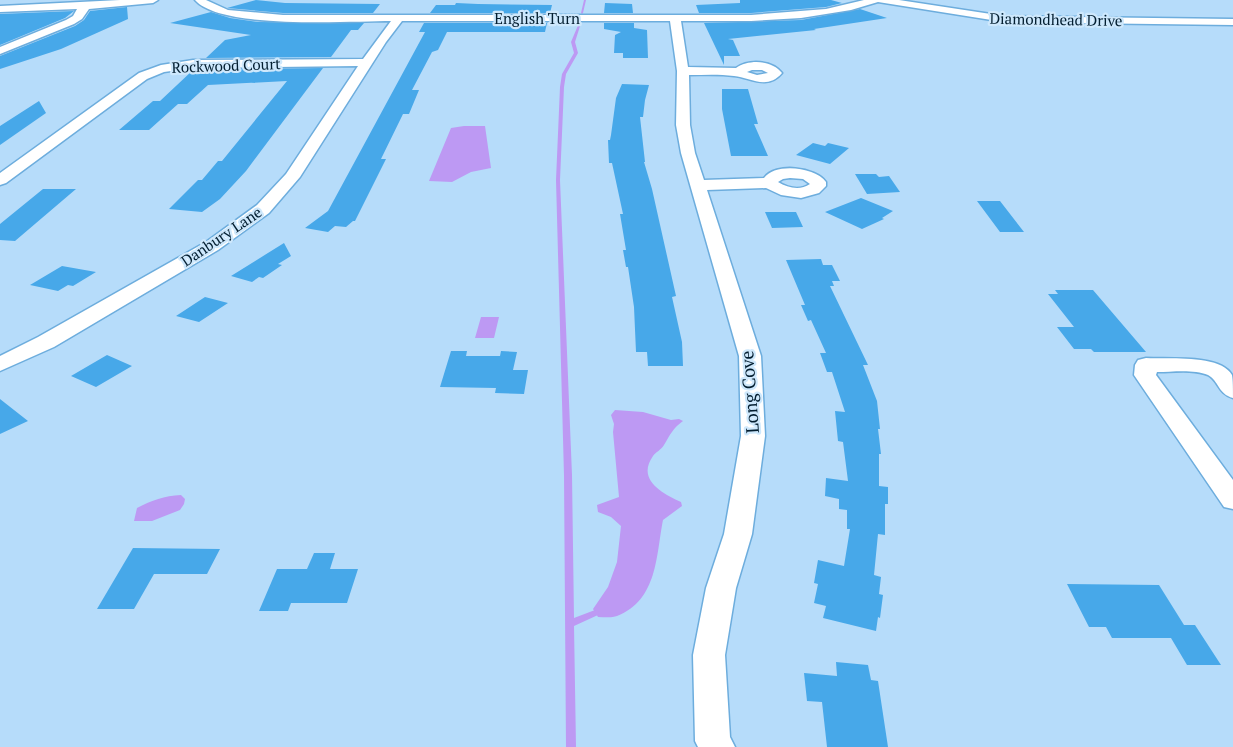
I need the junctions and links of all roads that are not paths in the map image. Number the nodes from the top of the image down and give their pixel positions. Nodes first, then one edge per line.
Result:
1 (153, 0) edge
2 (200, 0) edge
3 (875, 0) edge
4 (880, 0) edge
5 (2, 10) edge
6 (82, 10) junction
7 (398, 18) junction
8 (675, 18) junction
9 (1233, 22) edge
10 (18, 46) junction
11 (0, 47) edge
12 (0, 52) edge
13 (368, 62) junction
14 (683, 72) junction
15 (739, 72) dead end
16 (0, 180) edge
17 (770, 183) dead end
18 (698, 185) junction
19 (0, 364) edge
20 (1233, 390) edge
21 (1233, 500) edge
22 (713, 745) edge

1 - 6 street
2 - 7 street, English Turn
3 - 8 street, English Turn
4 - 9 street, Diamondhead Drive
5 - 6 street
6 - 10 street
7 - 8 street, English Turn
7 - 13 street, Danbury Lane
8 - 14 street, Long Cove
10 - 11 street
10 - 12 street
13 - 16 street, Rockwood Court
13 - 19 street, Danbury Lane
14 - 15 street
14 - 18 street, Long Cove
17 - 18 street
18 - 22 street, Long Cove
20 - 21 street

